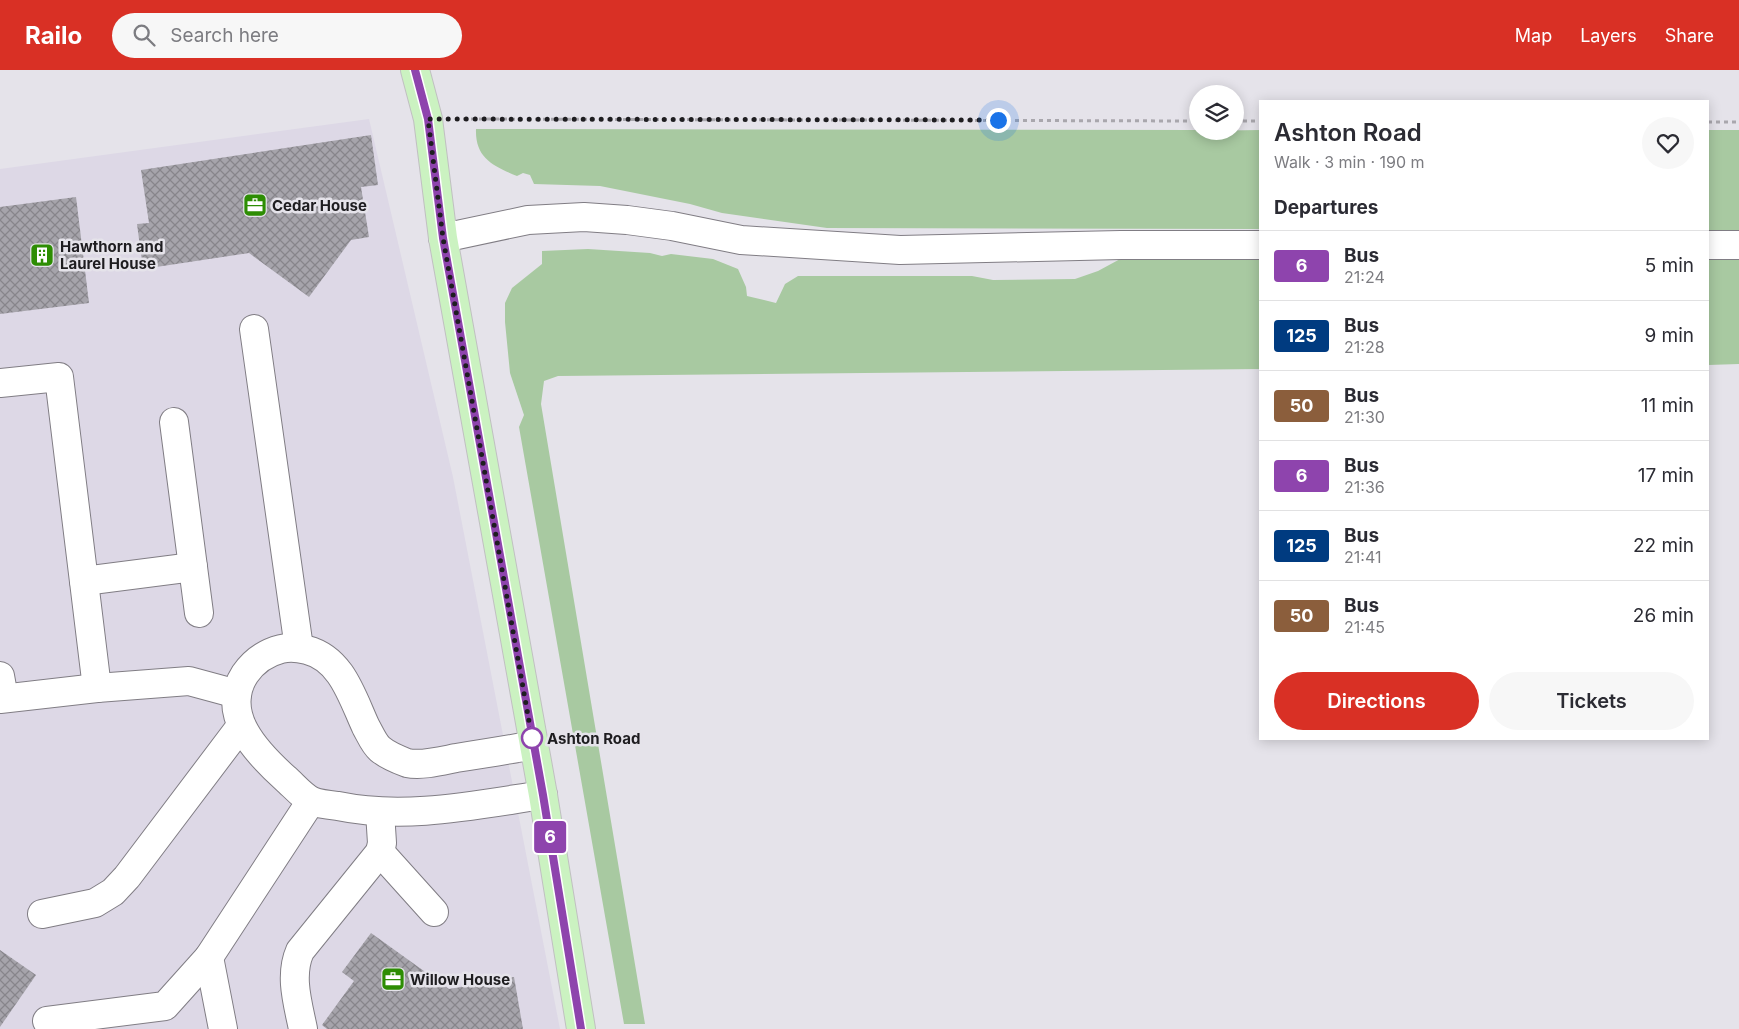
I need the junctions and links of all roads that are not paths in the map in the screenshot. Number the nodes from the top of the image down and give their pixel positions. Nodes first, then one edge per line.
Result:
1 (415, 70) edge
2 (443, 238) junction
3 (1259, 245) edge
4 (1709, 245) edge
5 (1739, 245) edge
6 (254, 329) dead end
7 (0, 383) edge
8 (174, 422) dead end
9 (193, 567) junction
10 (84, 581) junction
11 (199, 613) dead end
12 (299, 648) junction
13 (97, 688) junction
14 (1, 691) edge
15 (237, 694) junction
16 (241, 726) junction
17 (534, 745) junction
18 (543, 795) junction
19 (311, 801) junction
20 (380, 812) junction
21 (380, 852) junction
22 (434, 912) dead end
23 (42, 914) dead end
24 (209, 957) junction
25 (47, 1021) dead end
26 (223, 1029) edge
27 (303, 1029) edge
28 (581, 1029) edge

1 - 2 main road
2 - 3 lane
2 - 17 main road
4 - 5 lane
6 - 12 lane
7 - 10 lane
8 - 9 lane
9 - 10 lane
9 - 11 lane
10 - 13 lane
12 - 15 lane
12 - 17 lane
13 - 14 lane
13 - 15 lane
15 - 16 lane
16 - 19 lane
16 - 23 lane
17 - 18 main road
18 - 20 lane
18 - 28 main road
19 - 20 lane
19 - 24 lane
20 - 21 lane
21 - 22 lane
21 - 27 lane
24 - 25 lane
24 - 26 lane

